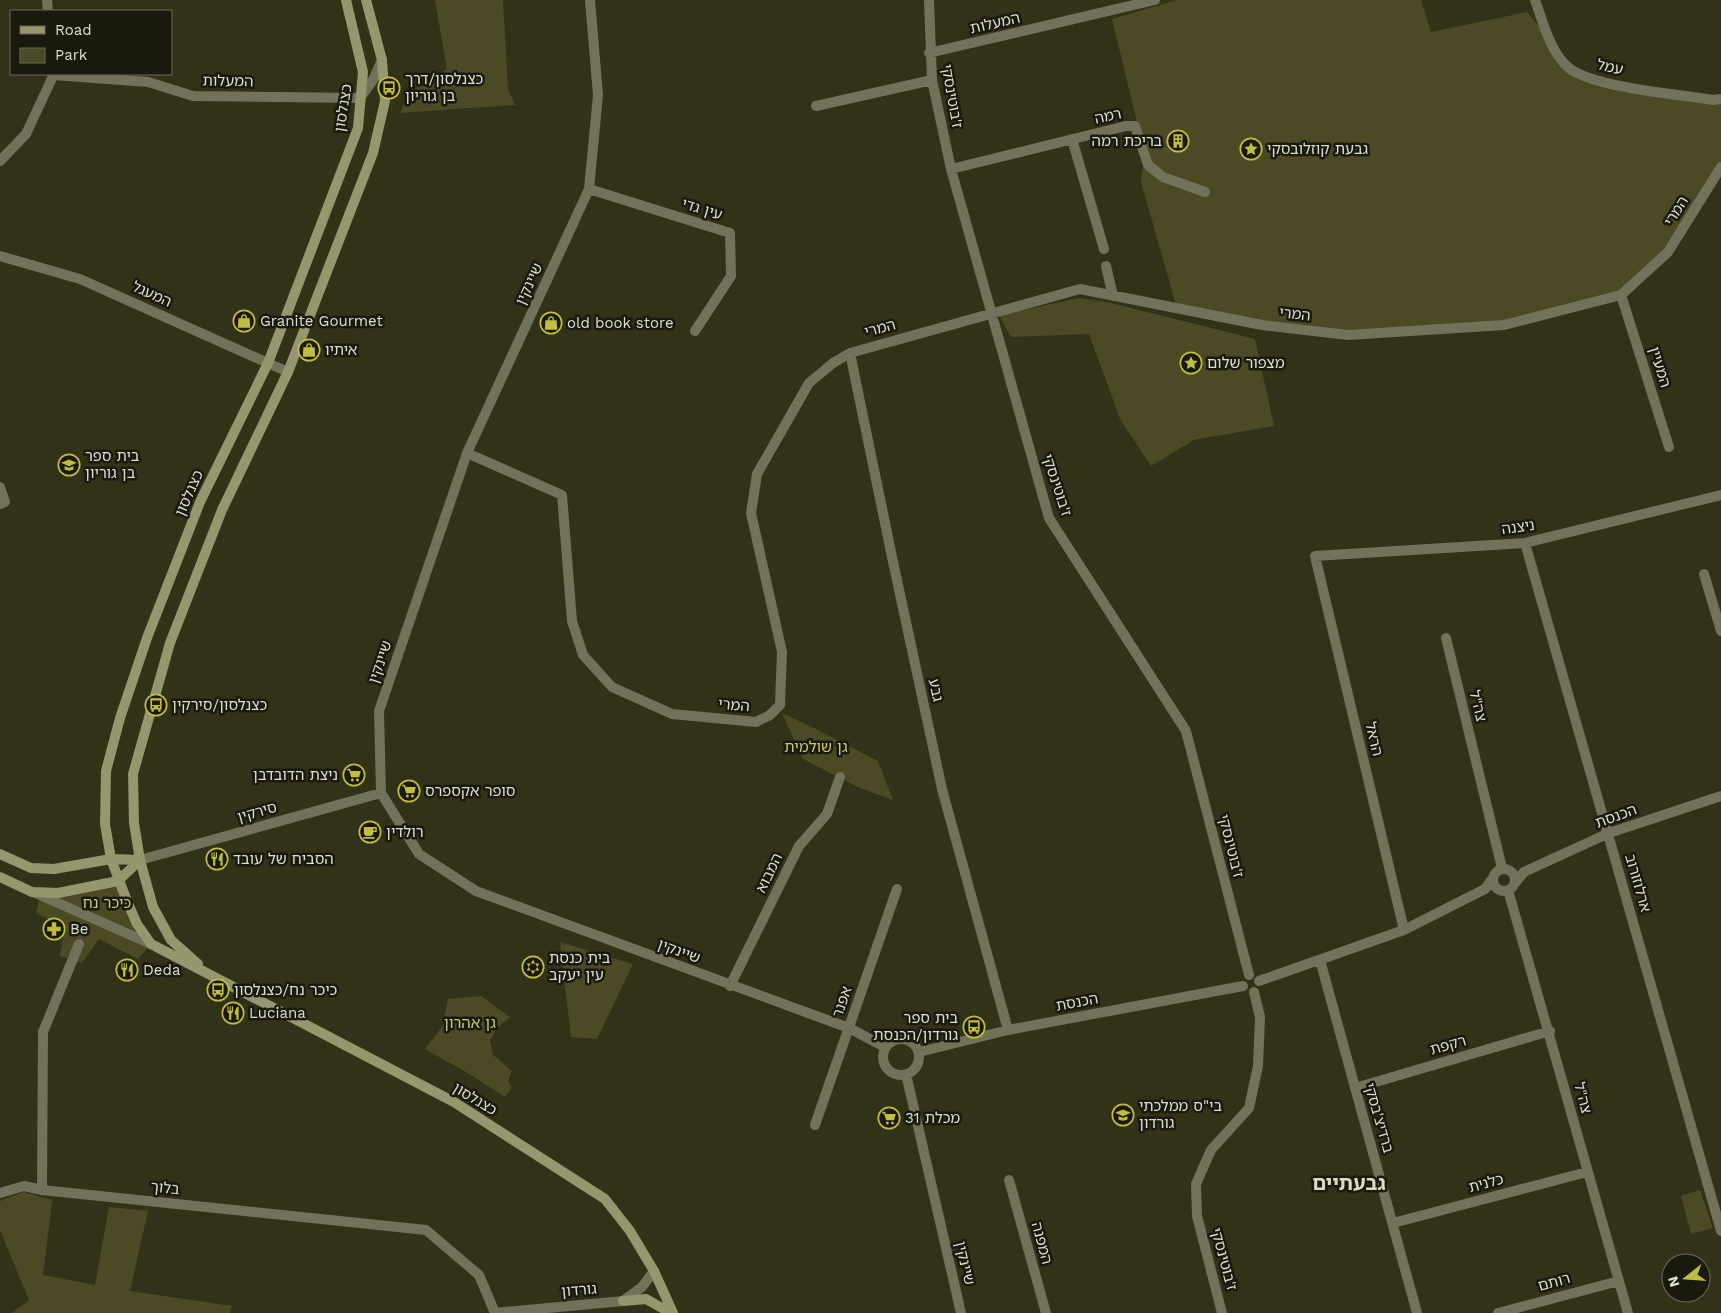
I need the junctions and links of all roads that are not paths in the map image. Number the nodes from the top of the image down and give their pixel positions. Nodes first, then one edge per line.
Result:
1 (346, 0) edge
2 (366, 0) edge
3 (590, 0) edge
4 (929, 0) edge
5 (1155, 0) edge
6 (1535, 0) edge
7 (929, 53) junction
8 (382, 60) junction
9 (54, 75) edge
10 (66, 75) edge
11 (932, 80) junction
12 (360, 98) junction
13 (1721, 99) edge
14 (816, 106) dead end
15 (1072, 139) junction
16 (0, 161) edge
17 (1721, 167) edge
18 (951, 169) junction
19 (589, 189) junction
20 (1206, 192) dead end
21 (1104, 249) dead end
22 (0, 256) edge
23 (1106, 266) dead end
24 (1621, 295) junction
25 (1113, 296) junction
26 (991, 314) junction
27 (695, 331) dead end
28 (850, 352) junction
29 (268, 363) junction
30 (288, 372) junction
31 (1669, 447) dead end
32 (467, 453) junction
33 (0, 487) edge
34 (1721, 495) edge
35 (0, 504) edge
36 (1525, 543) junction
37 (1314, 556) joint
38 (1704, 574) dead end
39 (1721, 631) edge
40 (1446, 638) dead end
41 (840, 777) dead end
42 (381, 793) junction
43 (1721, 796) edge
44 (1609, 833) junction
45 (0, 854) edge
46 (111, 859) junction
47 (140, 860) junction
48 (1506, 869) junction
49 (1524, 872) junction
50 (0, 877) edge
51 (1493, 878) junction
52 (118, 880) junction
53 (1508, 888) junction
54 (897, 889) dead end
55 (1485, 889) junction
56 (32, 892) junction
57 (1404, 930) junction
58 (79, 944) dead end
59 (150, 944) junction
60 (1320, 960) junction
61 (206, 971) junction
62 (1249, 975) junction
63 (1260, 981) junction
64 (730, 986) junction
65 (1243, 986) junction
66 (1254, 992) junction
67 (849, 1028) junction
68 (1008, 1030) junction
69 (1550, 1031) junction
70 (885, 1047) junction
71 (919, 1052) junction
72 (906, 1074) junction
73 (1355, 1088) junction
74 (815, 1125) dead end
75 (1587, 1172) junction
76 (1009, 1180) dead end
77 (42, 1190) junction
78 (0, 1193) edge
79 (1393, 1223) junction
80 (1721, 1231) edge
81 (654, 1272) junction
82 (1618, 1280) junction
83 (623, 1301) junction
84 (495, 1313) edge
85 (672, 1313) edge
86 (961, 1313) edge
87 (1046, 1313) edge
88 (1222, 1313) edge
89 (1417, 1313) edge
90 (1498, 1313) edge
91 (1628, 1313) edge

1 - 12 street, כצנלסון
2 - 8 street, כצנלסון
3 - 19 street, שיינקין
4 - 7 street, ז'בוטינסקי
5 - 7 street, המעלות
6 - 13 street, עמל
7 - 11 street, ז'בוטינסקי
8 - 12 street
8 - 30 street, כצנלסון
9 - 16 street
10 - 12 street, המעלות
11 - 14 street
11 - 18 street, ז'בוטינסקי
12 - 29 street, כצנלסון
15 - 18 street, רמה
15 - 20 street, רמה
15 - 21 street
17 - 24 street, המרי
18 - 26 street, ז'בוטינסקי
19 - 27 street, עין גדי
19 - 32 street, שיינקין
22 - 29 street, המעגל
23 - 25 street
24 - 25 street, המרי
24 - 31 street, המעיין
25 - 26 street, המרי
26 - 28 street, המרי
26 - 62 street, ז'בוטינסקי
28 - 32 street, המרי
28 - 68 street, גבע
29 - 30 street, המעגל
29 - 46 street, כצנלסון
30 - 47 street, כצנלסון
32 - 42 street, שיינקין
33 - 35 street
34 - 36 street, ניצנה
36 - 37 street, ניצנה
36 - 44 street, ארלוזורוב
37 - 57 street, הראל
38 - 39 street
40 - 48 street, צה"ל
41 - 64 street, המבוא
42 - 47 street, סירקין
42 - 64 street, שיינקין
43 - 44 street, הכנסת
44 - 49 street, הכנסת
44 - 80 street, ארלוזורוב
45 - 46 street, סירקין
46 - 47 street, סירקין
46 - 52 street, כצנלסון
47 - 52 street, סירקין
47 - 61 street, כצנלסון
48 - 49 street
48 - 51 street
48 - 53 street
49 - 53 street
50 - 56 street
51 - 53 street
51 - 55 street
52 - 56 street
52 - 59 street, כצנלסון
53 - 55 street
53 - 69 street, צה"ל
54 - 67 street, אפנר
55 - 57 street
56 - 59 street
57 - 60 street
58 - 77 street
59 - 61 street, כצנלסון
60 - 63 street
60 - 73 street, ברדיצ'בסקי
61 - 81 street, כצנלסון
62 - 63 street
62 - 65 street
63 - 66 street
64 - 67 street, שיינקין
65 - 66 street
65 - 68 street, הכנסת
66 - 88 street, ז'בוטינסקי
67 - 70 street, שיינקין
67 - 74 street, אפנר
68 - 71 street, הכנסת
69 - 73 street, רקפת
69 - 75 street, צה"ל
70 - 71 street
70 - 72 street
71 - 72 street
72 - 86 street, שיינקין
73 - 79 street, ברדיצ'בסקי
75 - 79 street, כלנית
75 - 82 street, צה"ל
76 - 87 street, המפנה
77 - 78 street, בלוך
77 - 84 street, בלוך
79 - 89 street, ברדיצ'בסקי
81 - 83 street
81 - 85 street, כצנלסון
82 - 90 street, רותם
82 - 91 street, צה"ל
83 - 84 street, גורדון
83 - 85 street

